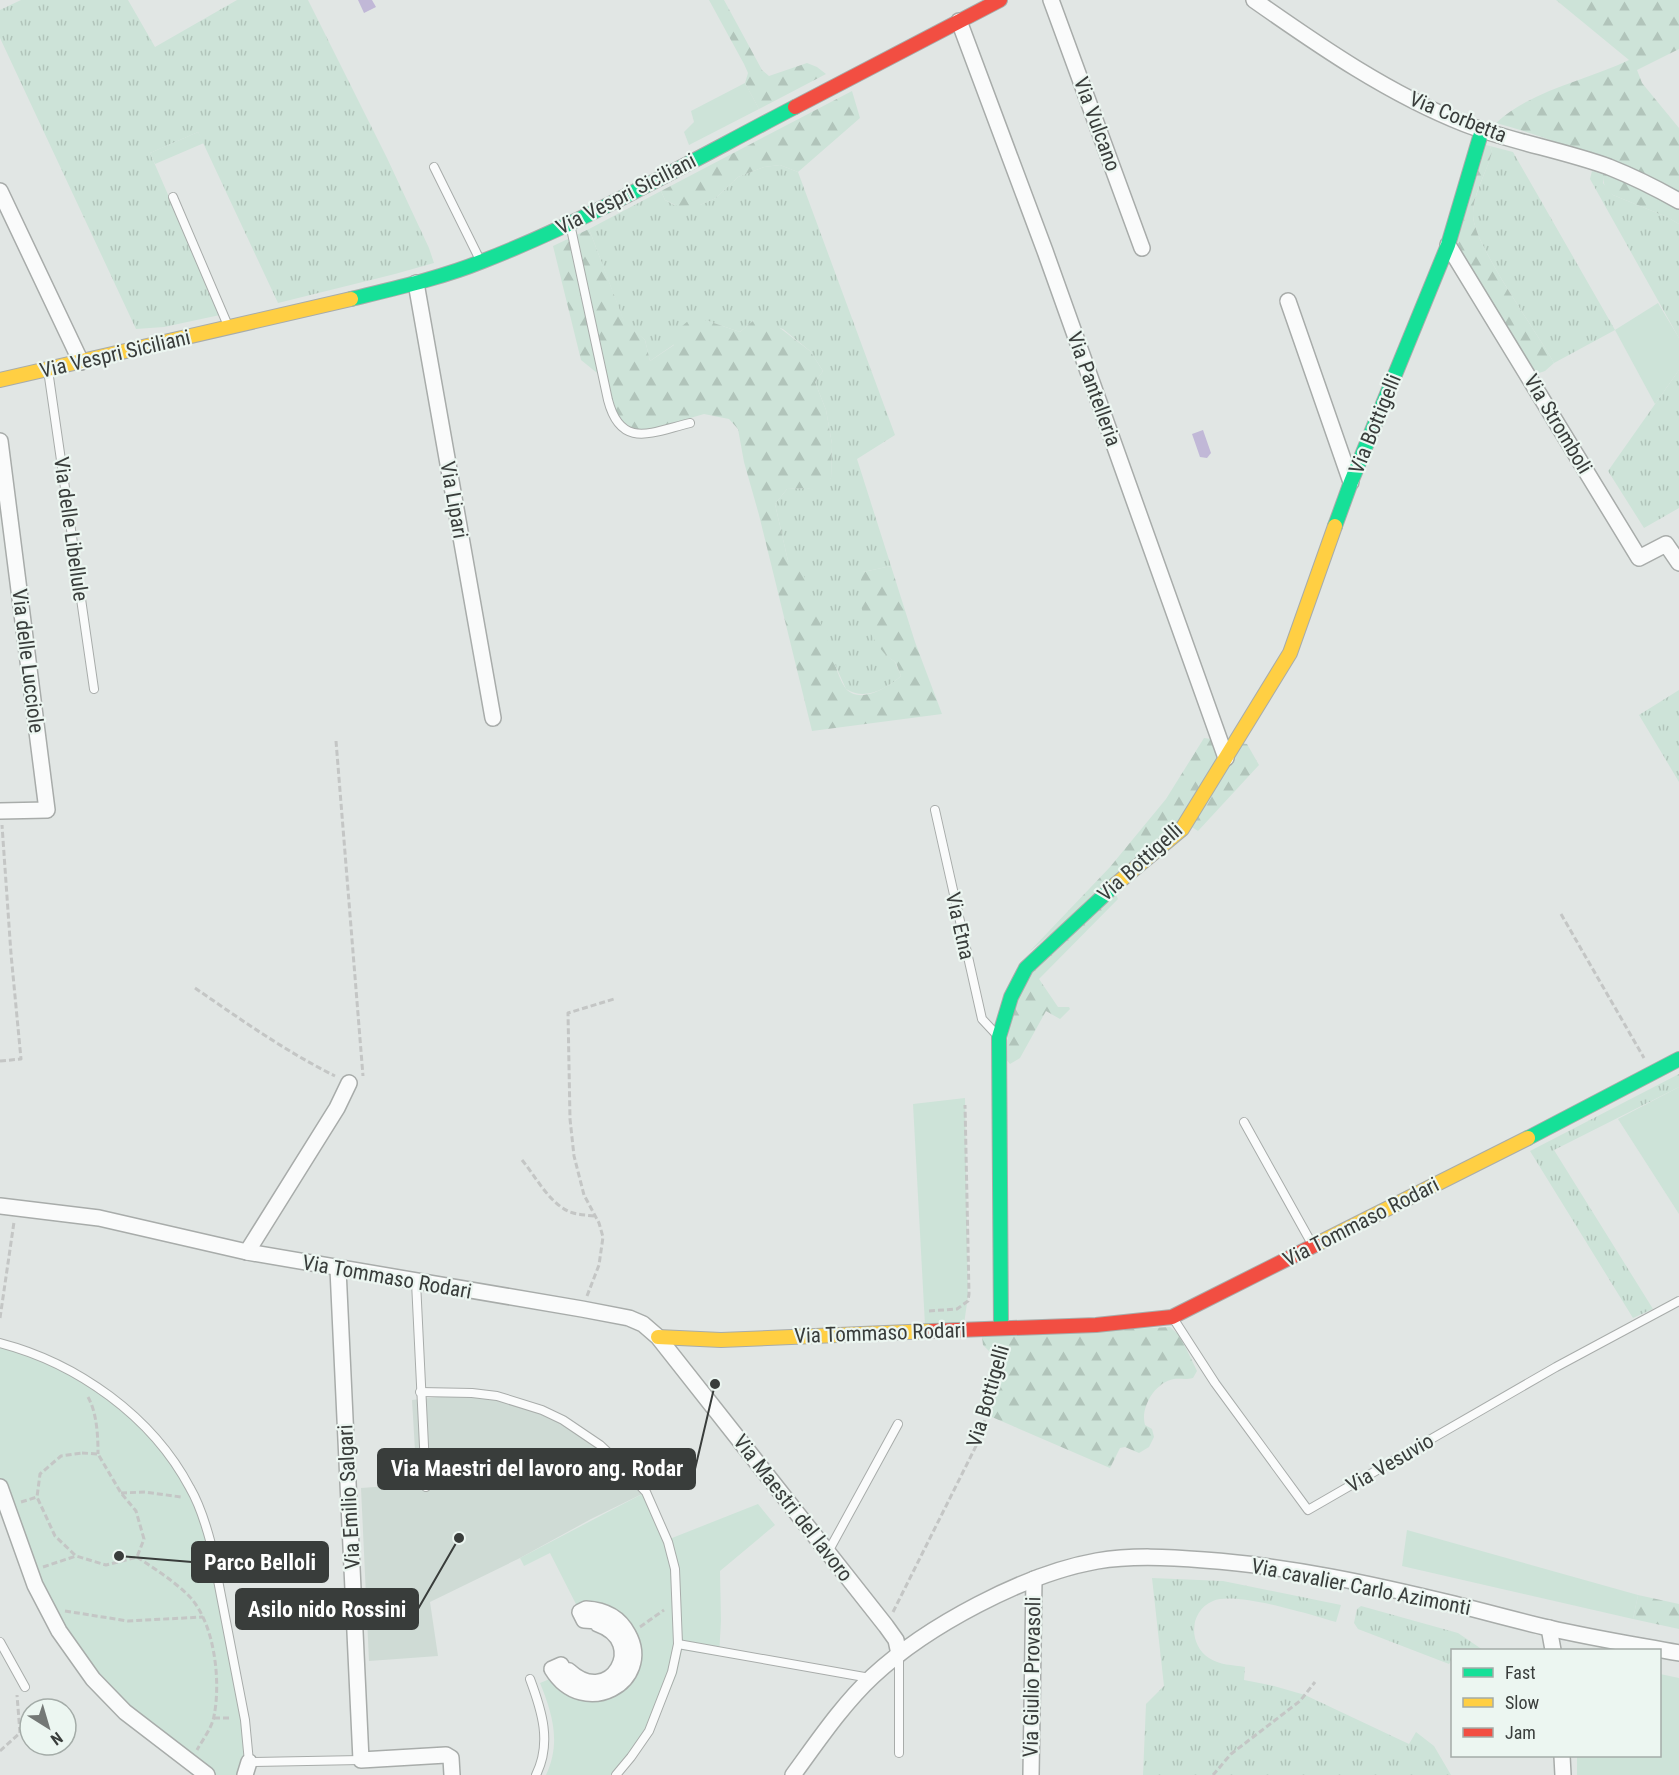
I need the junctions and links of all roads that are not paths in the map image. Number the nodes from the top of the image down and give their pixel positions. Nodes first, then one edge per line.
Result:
1 (1000, 0) edge
2 (1051, 0) edge
3 (1254, 0) edge
4 (959, 21) junction
5 (1482, 130) junction
6 (434, 167) dead end
7 (0, 191) edge
8 (173, 197) dead end
9 (1679, 201) edge
10 (570, 223) junction
11 (1448, 245) junction
12 (1142, 248) dead end
13 (481, 262) junction
14 (416, 283) junction
15 (1288, 301) dead end
16 (229, 328) junction
17 (81, 362) junction
18 (48, 369) junction
19 (0, 380) edge
20 (690, 423) dead end
21 (0, 441) edge
22 (1351, 482) junction
23 (1679, 563) edge
24 (94, 689) dead end
25 (493, 718) dead end
26 (1226, 758) junction
27 (935, 810) dead end
28 (0, 811) edge
29 (999, 1037) junction
30 (1679, 1059) edge
31 (356, 1079) road end
32 (1244, 1122) dead end
33 (0, 1206) edge
34 (1313, 1246) junction
35 (248, 1252) junction
36 (338, 1269) junction
37 (416, 1282) junction
38 (1679, 1301) edge
39 (1172, 1317) junction
40 (1001, 1328) junction
41 (658, 1338) junction
42 (0, 1343) edge
43 (420, 1392) junction
44 (898, 1424) dead end
45 (0, 1487) edge
46 (426, 1487) dead end
47 (828, 1552) junction
48 (1034, 1579) junction
49 (1549, 1628) junction
50 (629, 1635) joint
51 (0, 1642) edge
52 (678, 1644) junction
53 (1553, 1649) edge
54 (1658, 1649) edge
55 (1661, 1650) edge
56 (1679, 1653) edge
57 (899, 1654) junction
58 (872, 1678) junction
59 (530, 1679) dead end
60 (25, 1687) road end
61 (899, 1753) dead end
62 (1562, 1757) edge
63 (361, 1760) junction
64 (247, 1768) edge
65 (207, 1775) edge
66 (452, 1775) edge
67 (536, 1775) edge
68 (616, 1775) edge
69 (793, 1775) edge
70 (1031, 1775) edge
71 (1563, 1775) edge

1 - 4 street, Via Vespri Siciliani
2 - 12 street, Via Vulcano
3 - 5 street, Via Corbetta
4 - 10 street, Via Vespri Siciliani
4 - 26 street, Via Pantelleria
5 - 9 street, Via Corbetta
5 - 11 street, Via Bottigelli
6 - 13 lane
7 - 17 street
8 - 16 lane
10 - 13 street, Via Vespri Siciliani
10 - 20 lane
11 - 22 street, Via Bottigelli
11 - 23 street, Via Stromboli
13 - 14 street, Via Vespri Siciliani
14 - 16 street, Via Vespri Siciliani
14 - 25 street, Via Lipari
15 - 22 street
16 - 17 street, Via Vespri Siciliani
17 - 18 street, Via Vespri Siciliani
18 - 19 street, Via Vespri Siciliani
18 - 24 lane, Via delle Libellule
21 - 28 street, Via delle Lucciole
22 - 26 street, Via Bottigelli
26 - 29 street, Via Bottigelli
27 - 29 lane, Via Etna
29 - 40 street, Via Bottigelli
30 - 34 street, Via Tommaso Rodari
31 - 35 street
32 - 34 lane
33 - 35 street, Via Tommaso Rodari
34 - 39 street, Via Tommaso Rodari
35 - 36 street, Via Tommaso Rodari
36 - 37 street, Via Tommaso Rodari
36 - 63 street, Via Emilio Salgari
37 - 41 street, Via Tommaso Rodari
37 - 43 lane
38 - 39 lane, Via Vesuvio
39 - 40 street, Via Tommaso Rodari
40 - 41 street, Via Tommaso Rodari
41 - 47 street, Via Maestri del lavoro
42 - 64 lane
43 - 46 lane
43 - 52 lane
44 - 47 lane, Via Maestri del lavoro
45 - 65 street
47 - 57 street, Via Maestri del lavoro
48 - 49 street, Via cavalier Carlo Azimonti
48 - 57 street, Via cavalier Carlo Azimonti
48 - 70 street, Via Giulio Provasoli
49 - 53 street
49 - 54 street, Via cavalier Carlo Azimonti
50 - 50 street
51 - 60 lane
52 - 58 lane
52 - 68 lane
55 - 56 street, Via cavalier Carlo Azimonti
57 - 58 street, Via cavalier Carlo Azimonti
57 - 61 lane
58 - 69 street, Via cavalier Carlo Azimonti
59 - 67 lane
62 - 71 street
63 - 64 lane
63 - 66 street

